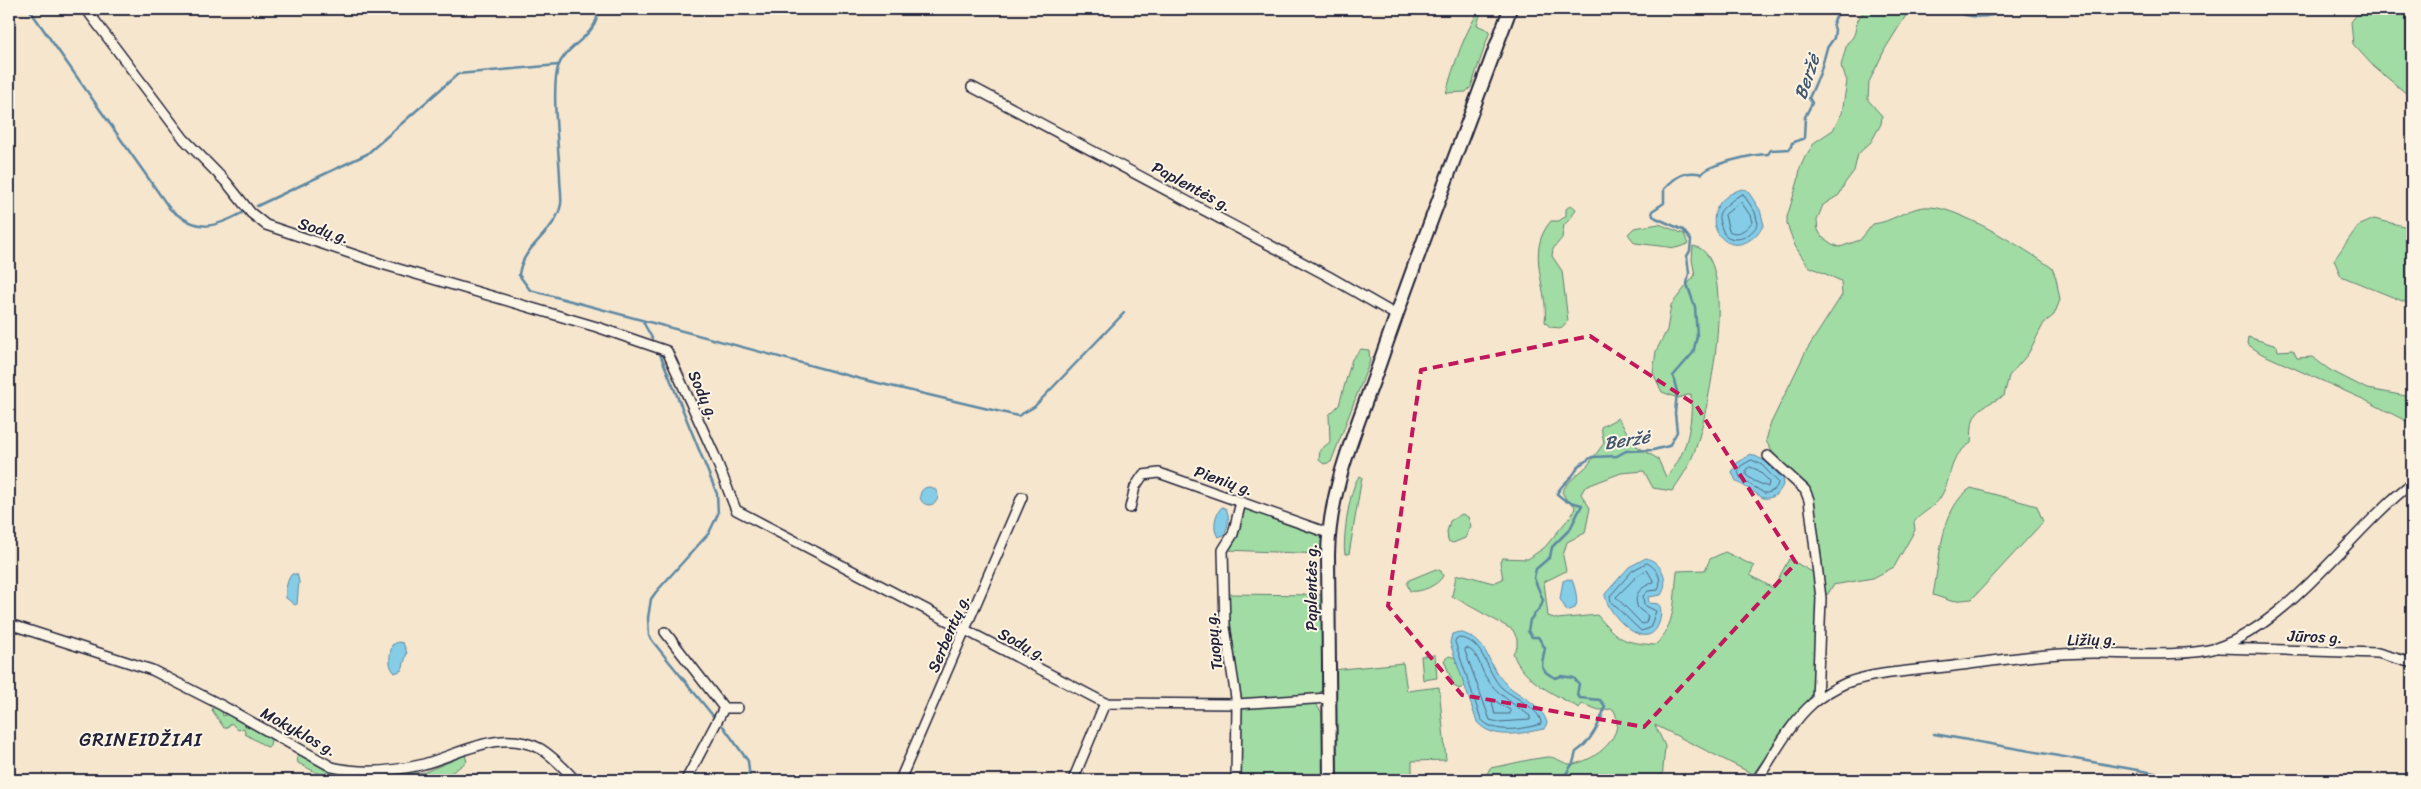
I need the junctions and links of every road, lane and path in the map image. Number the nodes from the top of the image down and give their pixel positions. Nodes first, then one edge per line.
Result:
1 (86, 9) edge
2 (1510, 9) edge
3 (972, 87) dead end
4 (1396, 315) junction
5 (1768, 456) dead end
6 (2412, 483) edge
7 (1022, 497) dead end
8 (1241, 502) junction
9 (1130, 508) dead end
10 (1328, 533) junction
11 (9, 624) edge
12 (966, 630) junction
13 (665, 632) dead end
14 (2216, 648) junction
15 (2412, 663) edge
16 (1328, 698) junction
17 (1817, 700) junction
18 (1105, 703) junction
19 (1237, 704) junction
20 (724, 708) junction
21 (738, 708) dead end
22 (575, 780) edge
23 (686, 780) edge
24 (900, 780) edge
25 (1073, 780) edge
26 (1236, 780) edge
27 (1330, 780) edge
28 (1757, 780) edge

1 - 12 street, Sodų g.
2 - 4 main road, Paplentės g.
3 - 4 street, Paplentės g.
4 - 10 main road, Paplentės g.
5 - 17 street
6 - 14 street, Ližių g.
7 - 12 street, Serbentų g.
8 - 9 street, Pienių g.
8 - 10 street, Pienių g.
8 - 19 street, Tuopų g.
10 - 16 main road, Paplentės g.
11 - 22 street, Mokyklos g.
12 - 18 street, Sodų g.
12 - 24 street, Serbentų g.
13 - 20 street
14 - 15 street, Jūros g.
14 - 17 street, Ližių g.
16 - 19 street, Sodų g.
16 - 27 main road, Paplentės g.
17 - 28 street, Ližių g.
18 - 19 street, Sodų g.
18 - 25 street
19 - 26 street, Tuopų g.
20 - 21 street
20 - 23 street

